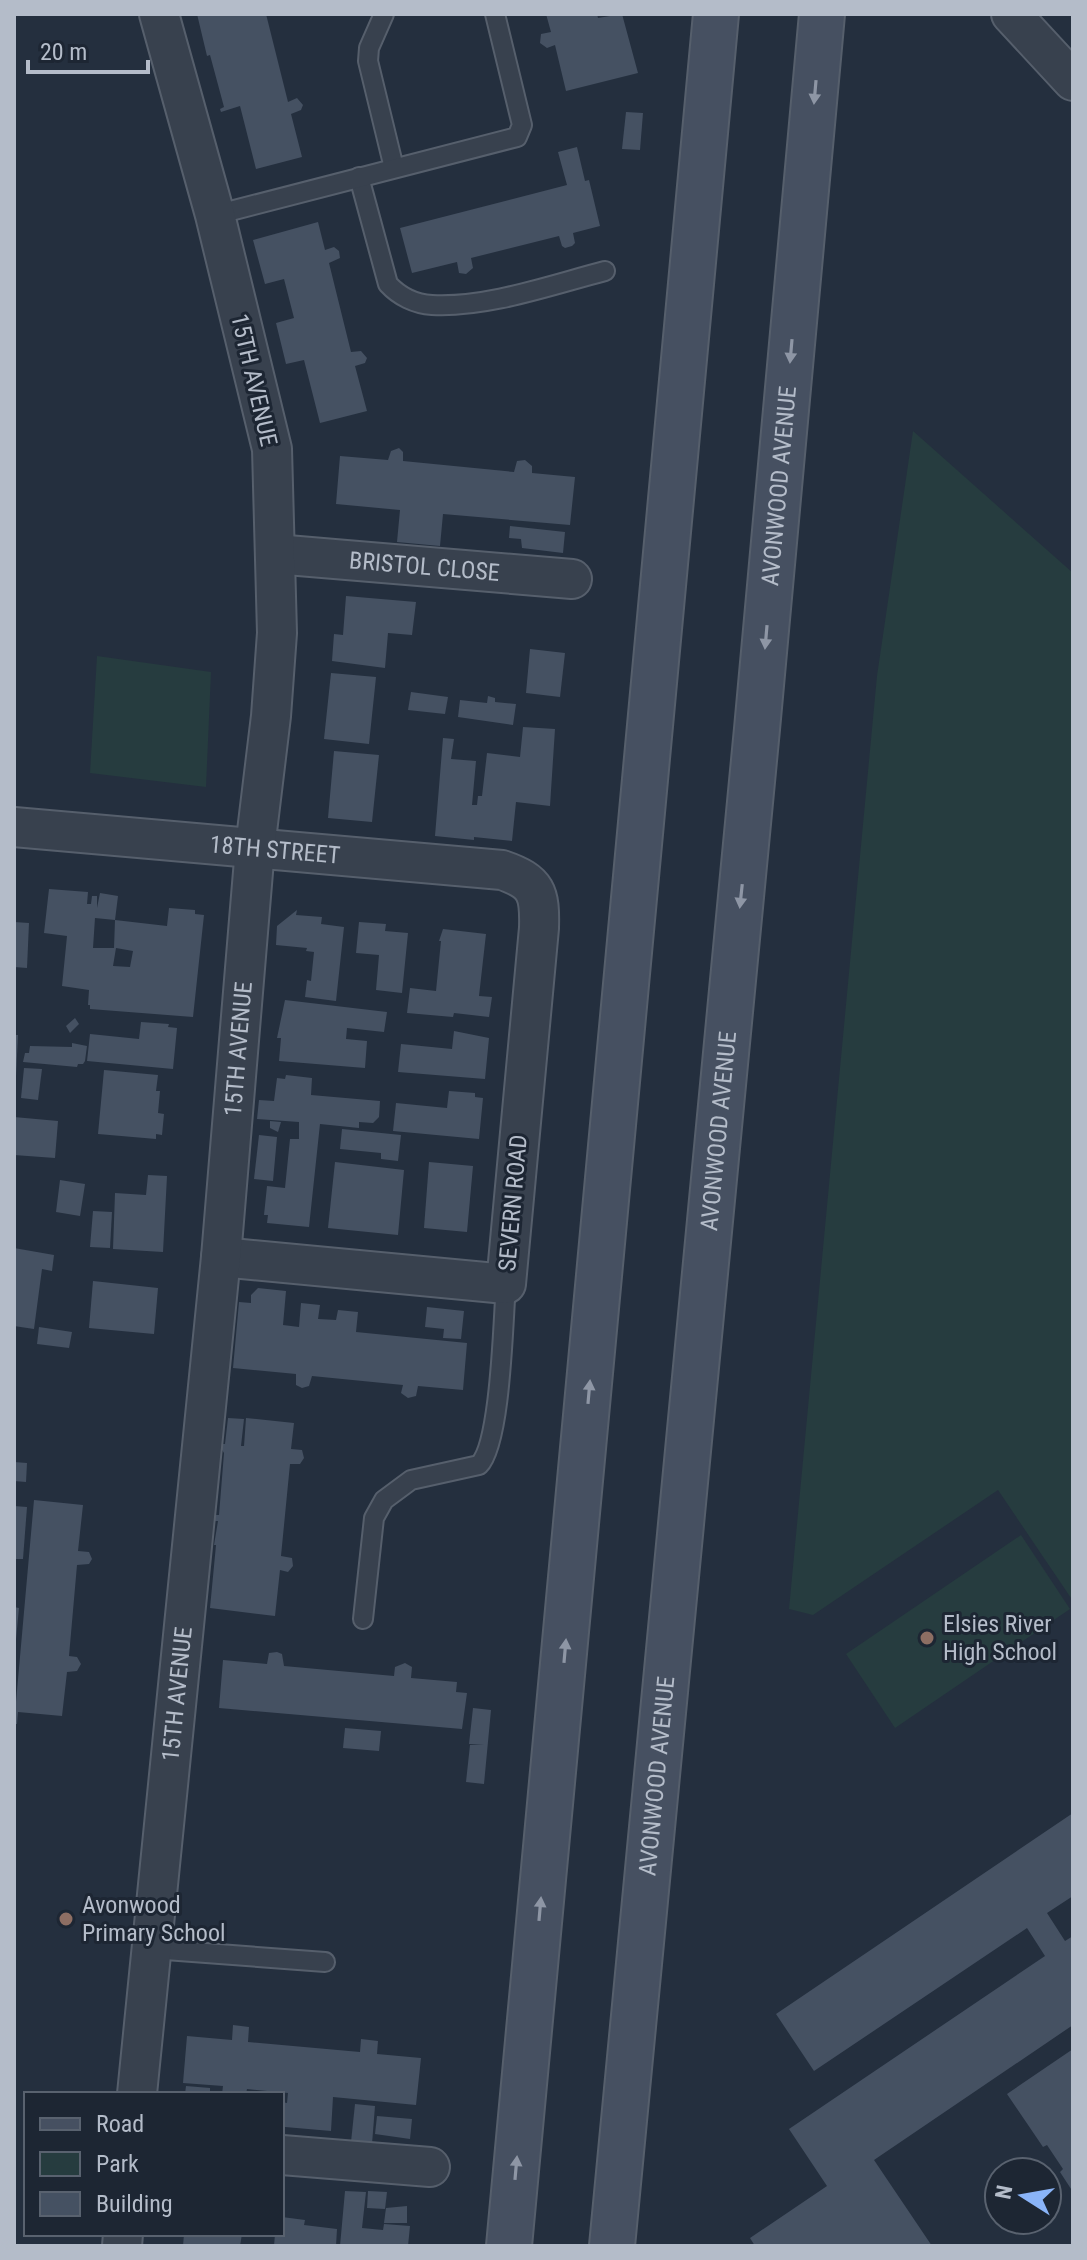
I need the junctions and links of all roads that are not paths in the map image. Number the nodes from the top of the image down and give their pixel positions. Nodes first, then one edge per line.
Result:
1 (159, 14) edge
2 (384, 14) edge
3 (495, 14) edge
4 (716, 14) edge
5 (822, 14) edge
6 (1011, 14) edge
7 (1073, 81) edge
8 (394, 168) junction
9 (359, 177) junction
10 (215, 215) junction
11 (605, 271) dead end
12 (275, 554) junction
13 (572, 579) dead end
14 (14, 827) edge
15 (255, 848) junction
16 (534, 886) joint
17 (221, 1257) junction
18 (506, 1284) junction
19 (363, 1619) dead end
20 (152, 1949) junction
21 (325, 1962) dead end
22 (137, 2092) edge
23 (284, 2155) edge
24 (430, 2167) dead end
25 (509, 2246) edge
26 (612, 2246) edge

1 - 10 street, 15TH AVENUE
2 - 8 lane
3 - 8 lane
25 -> 4 main road
5 -> 26 main road, AVONWOOD AVENUE
6 - 7 street
8 - 9 lane
9 - 10 lane
9 - 11 lane
10 - 12 street, 15TH AVENUE
12 - 13 street, BRISTOL CLOSE
12 - 15 street, 15TH AVENUE
14 - 15 street, 18TH STREET
15 - 16 street, 18TH STREET
15 - 17 street, 15TH AVENUE
16 - 18 street, SEVERN ROAD
17 - 18 street, SEVERN ROAD
17 - 20 street, 15TH AVENUE
18 - 19 lane
20 - 21 lane
20 - 22 street, 15TH AVENUE
23 - 24 street

